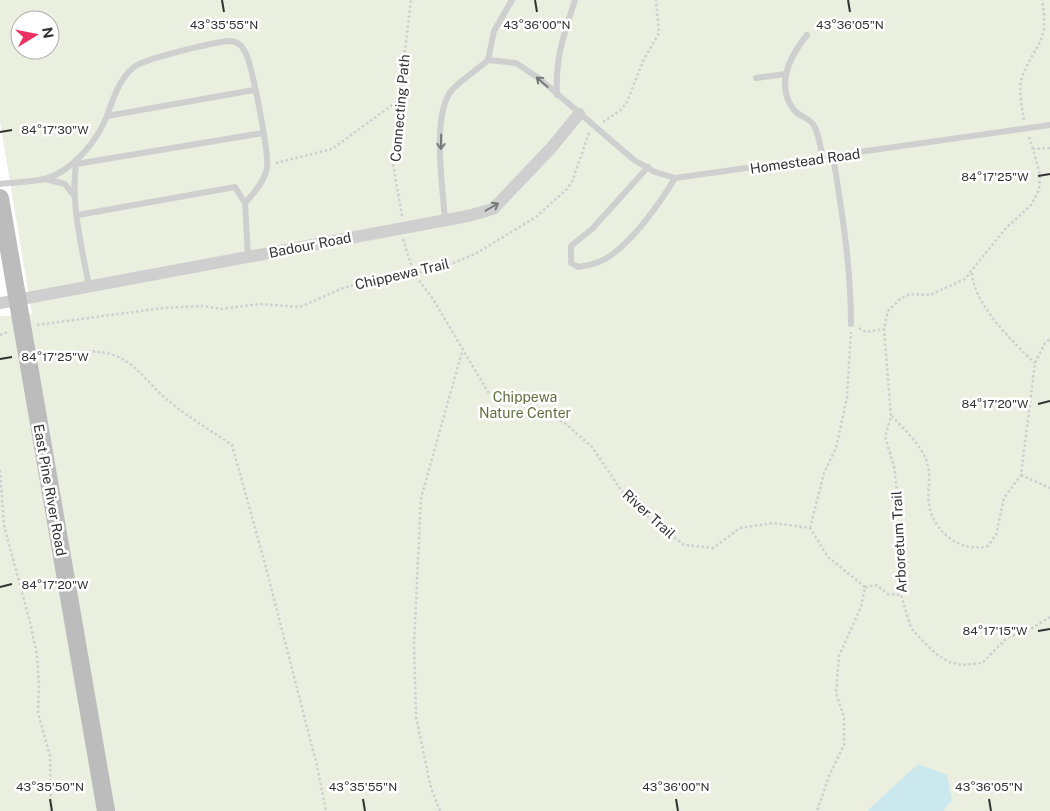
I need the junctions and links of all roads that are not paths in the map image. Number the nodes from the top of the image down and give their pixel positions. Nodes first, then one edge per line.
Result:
1 (512, 0) edge
2 (575, 0) edge
3 (807, 35) dead end
4 (488, 60) junction
5 (785, 74) junction
6 (756, 78) dead end
7 (254, 90) junction
8 (557, 95) junction
9 (580, 114) junction
10 (107, 116) junction
11 (1050, 125) edge
12 (263, 133) junction
13 (833, 156) junction
14 (822, 158) junction
15 (77, 161) junction
16 (648, 167) junction
17 (675, 178) junction
18 (44, 179) junction
19 (0, 184) edge
20 (75, 197) junction
21 (0, 198) edge
22 (245, 203) junction
23 (78, 215) junction
24 (445, 220) junction
25 (248, 257) junction
26 (89, 287) junction
27 (8, 302) edge
28 (851, 324) road end
29 (106, 811) edge

1 - 4 lane
2 - 8 lane
3 - 5 lane
8 -> 4 lane, Homestead Road
4 -> 24 lane
5 - 6 lane
5 - 14 lane
7 - 10 lane
7 - 10 lane
7 - 12 lane
8 - 9 lane, Homestead Road
9 - 16 lane, Homestead Road
24 -> 9 street, Badour Road
10 - 15 lane
11 - 13 lane, Homestead Road
12 - 15 lane
12 - 22 lane
13 - 14 lane, Homestead Road
13 - 28 lane
14 - 17 lane, Homestead Road
15 - 18 lane
15 - 20 lane
16 - 17 lane, Homestead Road
16 - 17 lane
18 - 19 lane
18 - 20 lane
20 - 23 lane
21 - 27 street, East Pine River Road
22 - 23 lane
22 - 25 lane
23 - 26 lane
24 - 25 street, Badour Road
25 - 26 street, Badour Road
26 - 27 street, Badour Road
27 - 29 street, East Pine River Road

